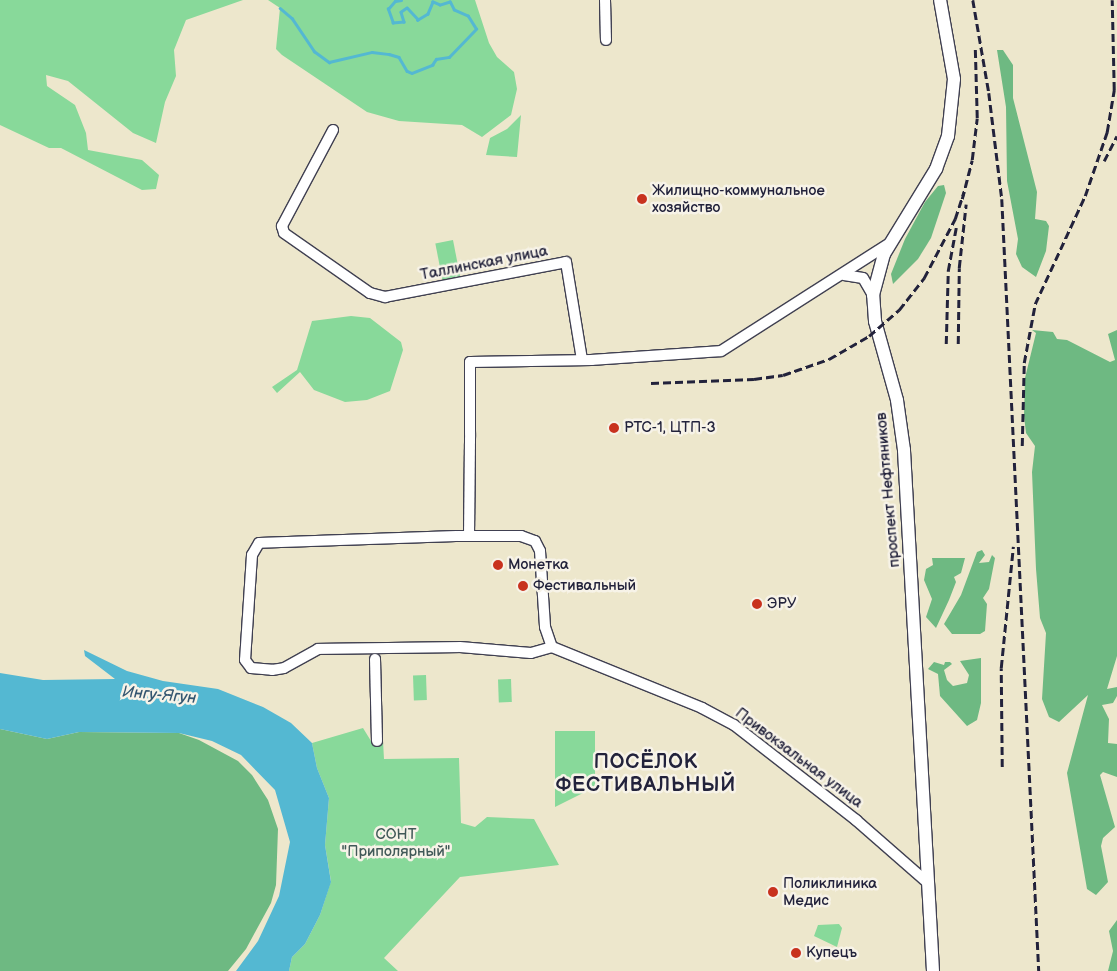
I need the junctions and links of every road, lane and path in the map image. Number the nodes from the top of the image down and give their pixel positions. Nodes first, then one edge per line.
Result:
1 (605, 0) edge
2 (940, 0) edge
3 (606, 40) dead end
4 (334, 130) dead end
5 (892, 241) junction
6 (844, 275) junction
7 (874, 295) junction
8 (582, 360) junction
9 (461, 535) junction
10 (552, 648) junction
11 (375, 655) junction
12 (377, 741) dead end
13 (926, 851) junction
14 (905, 861) junction
15 (928, 883) junction
16 (933, 971) edge

1 - 3 street
2 - 5 main road, проспект Нефтяников
4 - 8 street, Таллинская улица
5 - 6 street
5 - 7 main road, проспект Нефтяников
6 - 7 street
6 - 8 street
7 - 13 main road, проспект Нефтяников
8 - 9 street
9 - 10 street
9 - 11 street
10 - 11 street
10 - 14 street, Привокзальная улица
11 - 12 street
13 - 14 street
13 - 15 main road, проспект Нефтяников
14 - 15 street, Привокзальная улица
15 - 16 main road, проспект Нефтяников

